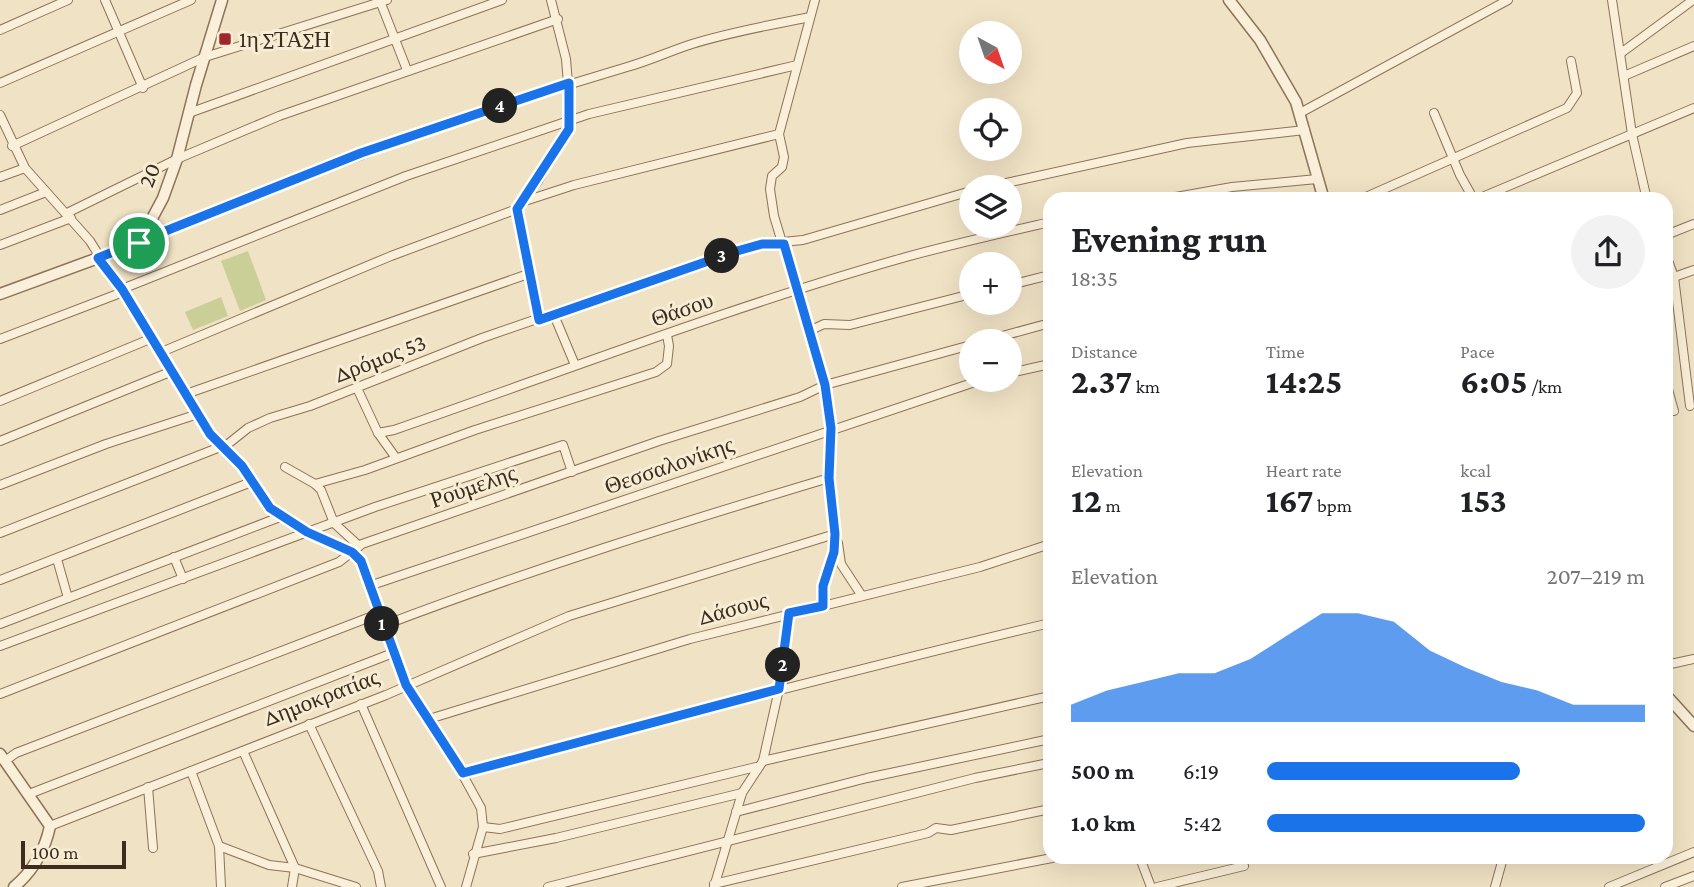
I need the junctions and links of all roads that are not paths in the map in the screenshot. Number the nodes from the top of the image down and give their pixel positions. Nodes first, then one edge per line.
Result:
1 (68, 0) edge
2 (105, 0) edge
3 (191, 0) edge
4 (222, 0) edge
5 (502, 0) edge
6 (551, 0) edge
7 (815, 0) edge
8 (1229, 0) edge
9 (1508, 0) edge
10 (1612, 0) edge
11 (1693, 0) edge
12 (383, 1) edge
13 (810, 17) junction
14 (558, 19) junction
15 (0, 30) edge
16 (118, 31) junction
17 (396, 41) junction
18 (1694, 46) edge
19 (1620, 53) junction
20 (205, 57) junction
21 (1571, 61) dead end
22 (797, 65) junction
23 (407, 70) junction
24 (1624, 76) junction
25 (0, 83) edge
26 (569, 83) junction
27 (143, 88) junction
28 (1694, 108) edge
29 (189, 113) junction
30 (1300, 113) junction
31 (1434, 113) dead end
32 (1, 121) edge
33 (571, 121) junction
34 (1305, 130) junction
35 (779, 134) junction
36 (1632, 134) junction
37 (12, 146) junction
38 (1452, 158) junction
39 (177, 159) junction
40 (25, 168) junction
41 (0, 177) edge
42 (1022, 179) edge
43 (1317, 179) junction
44 (46, 192) junction
45 (1204, 192) edge
46 (1321, 192) edge
47 (1377, 192) edge
48 (1471, 192) edge
49 (1494, 192) edge
50 (1645, 192) edge
51 (959, 194) edge
52 (519, 206) junction
53 (0, 210) edge
54 (69, 216) junction
55 (1043, 224) edge
56 (1694, 224) edge
57 (1673, 232) edge
58 (139, 243) junction
59 (784, 244) junction
60 (0, 245) edge
61 (98, 258) junction
62 (1694, 270) edge
63 (531, 273) junction
64 (1673, 274) edge
65 (1043, 277) edge
66 (1022, 282) edge
67 (1673, 286) edge
68 (122, 290) junction
69 (798, 290) junction
70 (0, 294) edge
71 (959, 297) edge
72 (554, 315) junction
73 (539, 320) junction
74 (1043, 325) edge
75 (809, 331) junction
76 (1022, 331) edge
77 (667, 335) junction
78 (0, 339) edge
79 (150, 339) junction
80 (959, 348) edge
81 (159, 353) junction
82 (575, 365) junction
83 (1043, 366) edge
84 (1022, 370) edge
85 (170, 372) junction
86 (825, 385) junction
87 (959, 387) edge
88 (357, 388) junction
89 (186, 394) junction
90 (0, 401) edge
91 (1692, 405) edge
92 (1673, 412) edge
93 (198, 414) junction
94 (831, 428) junction
95 (378, 433) junction
96 (0, 441) edge
97 (221, 446) junction
98 (397, 458) junction
99 (285, 467) dead end
100 (572, 472) junction
101 (829, 478) junction
102 (254, 481) junction
103 (315, 484) junction
104 (0, 485) edge
105 (280, 517) junction
106 (334, 523) junction
107 (307, 532) junction
108 (0, 533) edge
109 (835, 534) junction
110 (1043, 546) edge
111 (356, 549) junction
112 (174, 557) junction
113 (57, 559) junction
114 (183, 579) junction
115 (0, 580) edge
116 (369, 586) junction
117 (862, 596) junction
118 (68, 598) junction
119 (823, 606) junction
120 (789, 613) junction
121 (378, 614) junction
122 (0, 624) edge
123 (1043, 625) edge
124 (382, 626) junction
125 (0, 646) edge
126 (393, 653) junction
127 (1694, 659) edge
128 (1673, 664) edge
129 (406, 685) junction
130 (779, 689) junction
131 (0, 694) edge
132 (1043, 698) edge
133 (1673, 703) edge
134 (361, 704) junction
135 (429, 719) junction
136 (309, 724) junction
137 (1694, 726) edge
138 (1043, 741) edge
139 (243, 751) junction
140 (3, 757) edge
141 (760, 764) junction
142 (1043, 764) edge
143 (191, 771) junction
144 (463, 773) junction
145 (148, 787) junction
146 (742, 793) junction
147 (29, 794) junction
148 (1043, 810) edge
149 (736, 812) junction
150 (50, 826) junction
151 (484, 827) junction
152 (724, 844) junction
153 (219, 846) junction
154 (153, 848) dead end
155 (1694, 852) edge
156 (473, 854) junction
157 (1043, 860) edge
158 (1673, 861) edge
159 (1142, 864) edge
160 (1501, 864) edge
161 (1665, 864) edge
162 (1244, 866) dead end
163 (295, 868) junction
164 (1694, 876) edge
165 (341, 885) edge
166 (714, 886) edge
167 (14, 887) edge
168 (221, 887) edge
169 (292, 887) edge
170 (356, 887) edge
171 (381, 887) edge
172 (441, 887) edge
173 (466, 887) edge
174 (548, 887) edge
175 (902, 887) edge
176 (1151, 887) edge
177 (1157, 887) edge
178 (1494, 887) edge
179 (1609, 887) edge
180 (1666, 887) edge

1 - 15 street
2 - 16 street
3 - 16 street
4 - 20 street
5 - 17 street
6 - 14 street
7 - 13 street
8 - 30 street
9 - 30 street
10 - 19 street
11 - 19 street
12 - 17 street
12 - 20 street
13 - 22 street
13 - 26 street
14 - 23 street
14 - 26 street
16 - 25 street
16 - 27 street
17 - 23 street
17 - 29 street
18 - 24 street
19 - 24 street
20 - 27 street
20 - 29 street, 20
21 - 38 street
22 - 33 street
22 - 35 street
23 - 39 street
24 - 36 street
26 - 33 street
26 - 58 street
27 - 37 street
28 - 36 street
29 - 39 street, 20
30 - 34 street
31 - 38 street
32 - 37 street
33 - 52 street
33 - 68 street
34 - 42 street
34 - 43 street
35 - 52 street
35 - 59 street
36 - 49 street
36 - 50 street
37 - 40 street
38 - 47 street
38 - 48 street
39 - 54 street
39 - 58 street, 20
40 - 41 street
40 - 44 street
43 - 45 street
43 - 46 street
44 - 53 street
44 - 54 street
51 - 59 street, Δρόμος 53
52 - 63 street
52 - 81 street
54 - 60 street
54 - 61 street
55 - 69 street, Θάσου
56 - 57 street
58 - 61 street
59 - 69 street
59 - 72 street, Δρόμος 53
61 - 68 street
61 - 70 street
62 - 64 street
63 - 73 street
63 - 89 street
65 - 66 street
67 - 91 street
68 - 78 street
68 - 79 street
69 - 75 street
69 - 77 street, Θάσου
71 - 75 street
72 - 73 street, Δρόμος 53
72 - 82 street
73 - 88 street, Δρόμος 53
74 - 76 street
75 - 86 street
77 - 82 street, Θάσου
77 - 98 street
79 - 81 street
79 - 90 street
80 - 86 street, Ρούμελης
81 - 85 street
82 - 95 street, Θάσου
83 - 84 street
85 - 89 street
85 - 96 street
86 - 94 street
86 - 100 street, Ρούμελης
87 - 94 street, Θεσσαλονίκης
88 - 95 street
88 - 97 street, Δρόμος 53
89 - 93 street
91 - 92 street
93 - 97 street
93 - 104 street
94 - 101 street
94 - 116 street, Θεσσαλονίκης
95 - 98 street
97 - 102 street
97 - 108 street, Δρόμος 53
98 - 103 street
99 - 103 street
100 - 106 street
100 - 111 street, Ρούμελης
101 - 109 street
101 - 124 street
102 - 105 street
102 - 113 street
103 - 106 street
105 - 107 street
105 - 112 street
106 - 107 street
106 - 111 street
107 - 111 street
107 - 114 street
109 - 117 street
109 - 119 street
109 - 129 street, Δημοκρατίας
110 - 117 street, Δάσους
111 - 116 street
111 - 131 street, Ρούμελης
112 - 114 street
112 - 118 street
113 - 115 street
113 - 118 street
114 - 125 street
116 - 121 street
117 - 119 street, Δάσους
118 - 122 street
119 - 120 street, Δάσους
120 - 130 street
120 - 135 street, Δάσους
121 - 124 street
121 - 140 street
123 - 130 street
124 - 126 street
126 - 129 street
126 - 147 street
127 - 128 street
129 - 134 street, Δημοκρατίας
129 - 135 street
130 - 141 street
130 - 144 street
132 - 141 street
133 - 137 street
134 - 136 street, Δημοκρατίας
134 - 172 street
135 - 144 street
136 - 139 street, Δημοκρατίας
136 - 171 street
138 - 149 street
139 - 143 street, Δημοκρατίας
139 - 163 street
140 - 147 street
141 - 146 street
141 - 151 street
142 - 152 street
143 - 145 street, Δημοκρατίας
143 - 153 street
144 - 151 street
145 - 150 street, Δημοκρατίας
145 - 154 street
146 - 149 street
146 - 156 street
147 - 150 street
148 - 166 street
149 - 152 street
150 - 167 street
151 - 156 street
152 - 166 street
152 - 174 street
153 - 163 street
153 - 168 street
155 - 158 street
156 - 173 street
157 - 175 street
159 - 176 street
160 - 178 street
161 - 179 street
162 - 177 street
163 - 165 street
163 - 169 street
164 - 180 street
165 - 170 street

